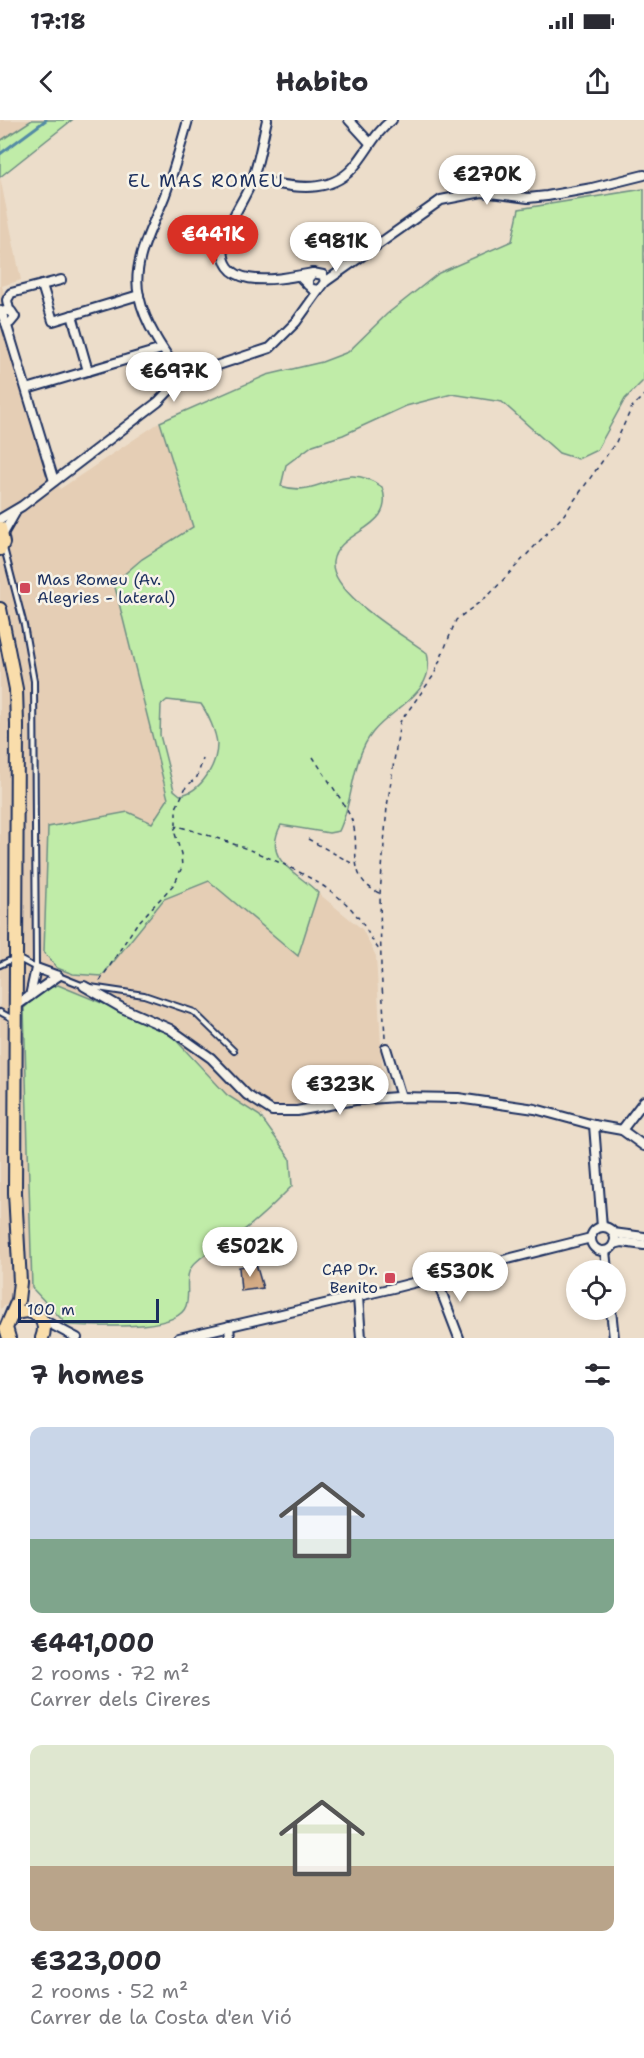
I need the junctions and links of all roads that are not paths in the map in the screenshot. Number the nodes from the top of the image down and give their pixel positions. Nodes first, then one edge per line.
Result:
1 (189, 120) edge
2 (267, 120) edge
3 (349, 120) edge
4 (392, 120) edge
5 (370, 143) junction
6 (644, 175) edge
7 (252, 180) junction
8 (313, 273) junction
9 (299, 276) junction
10 (324, 278) junction
11 (62, 280) dead end
12 (42, 285) junction
13 (313, 288) junction
14 (139, 295) junction
15 (4, 312) edge
16 (72, 315) junction
17 (162, 349) junction
18 (88, 371) junction
19 (182, 377) junction
20 (27, 389) junction
21 (54, 481) junction
22 (22, 506) junction
23 (0, 519) edge
24 (1, 538) edge
25 (0, 609) edge
26 (16, 957) junction
27 (0, 965) edge
28 (36, 968) junction
29 (58, 976) junction
30 (84, 986) junction
31 (30, 996) junction
32 (16, 1006) junction
33 (0, 1012) edge
34 (16, 1021) junction
35 (386, 1048) road end
36 (234, 1051) dead end
37 (401, 1097) junction
38 (644, 1101) edge
39 (594, 1125) junction
40 (622, 1130) junction
41 (644, 1146) edge
42 (602, 1227) junction
43 (613, 1233) junction
44 (644, 1237) edge
45 (591, 1238) junction
46 (614, 1244) junction
47 (644, 1245) edge
48 (605, 1251) junction
49 (606, 1260) edge
50 (436, 1278) junction
51 (20, 1282) junction
52 (358, 1297) junction
53 (37, 1315) junction
54 (6, 1319) edge
55 (612, 1320) edge
56 (229, 1326) junction
57 (9, 1338) edge
58 (42, 1338) edge
59 (76, 1338) edge
60 (179, 1338) edge
61 (230, 1338) edge
62 (361, 1338) edge
63 (459, 1338) edge
64 (614, 1338) edge

1 - 14 street
2 - 7 street
3 - 5 street
4 - 5 street
5 - 7 street
6 - 10 street
7 - 9 street
8 - 9 street
8 - 10 street
8 - 13 street
9 - 13 street
10 - 13 street
11 - 12 street
12 - 15 street
12 - 16 street
13 - 19 street
14 - 16 street
14 - 17 street
15 - 20 street
16 - 18 street
17 - 18 street
17 - 19 street
18 - 20 street
19 - 21 street
20 - 21 street
21 - 22 street
22 - 23 street
22 - 24 street
24 - 28 lane
25 - 26 main road
26 - 27 lane
26 - 28 lane
26 - 32 main road
28 - 29 street
28 - 31 street
29 - 30 lane
29 - 31 street
30 - 36 lane
30 - 37 street
31 - 32 street
32 - 34 main road
33 - 34 lane
34 - 51 main road
35 - 37 street
37 - 39 street
38 - 40 street
39 - 40 street
39 - 42 street
40 - 41 street
42 - 43 street
42 - 45 street
43 - 44 street
43 - 46 street
45 - 48 street
45 - 50 street
46 - 47 street
46 - 48 street
48 - 49 street
50 - 52 street
50 - 63 street
51 - 53 main road
51 - 54 main road
52 - 56 street
52 - 62 street
53 - 54 main road
53 - 58 main road
53 - 59 street
54 - 57 main road
55 - 64 street
56 - 60 street
56 - 61 street

